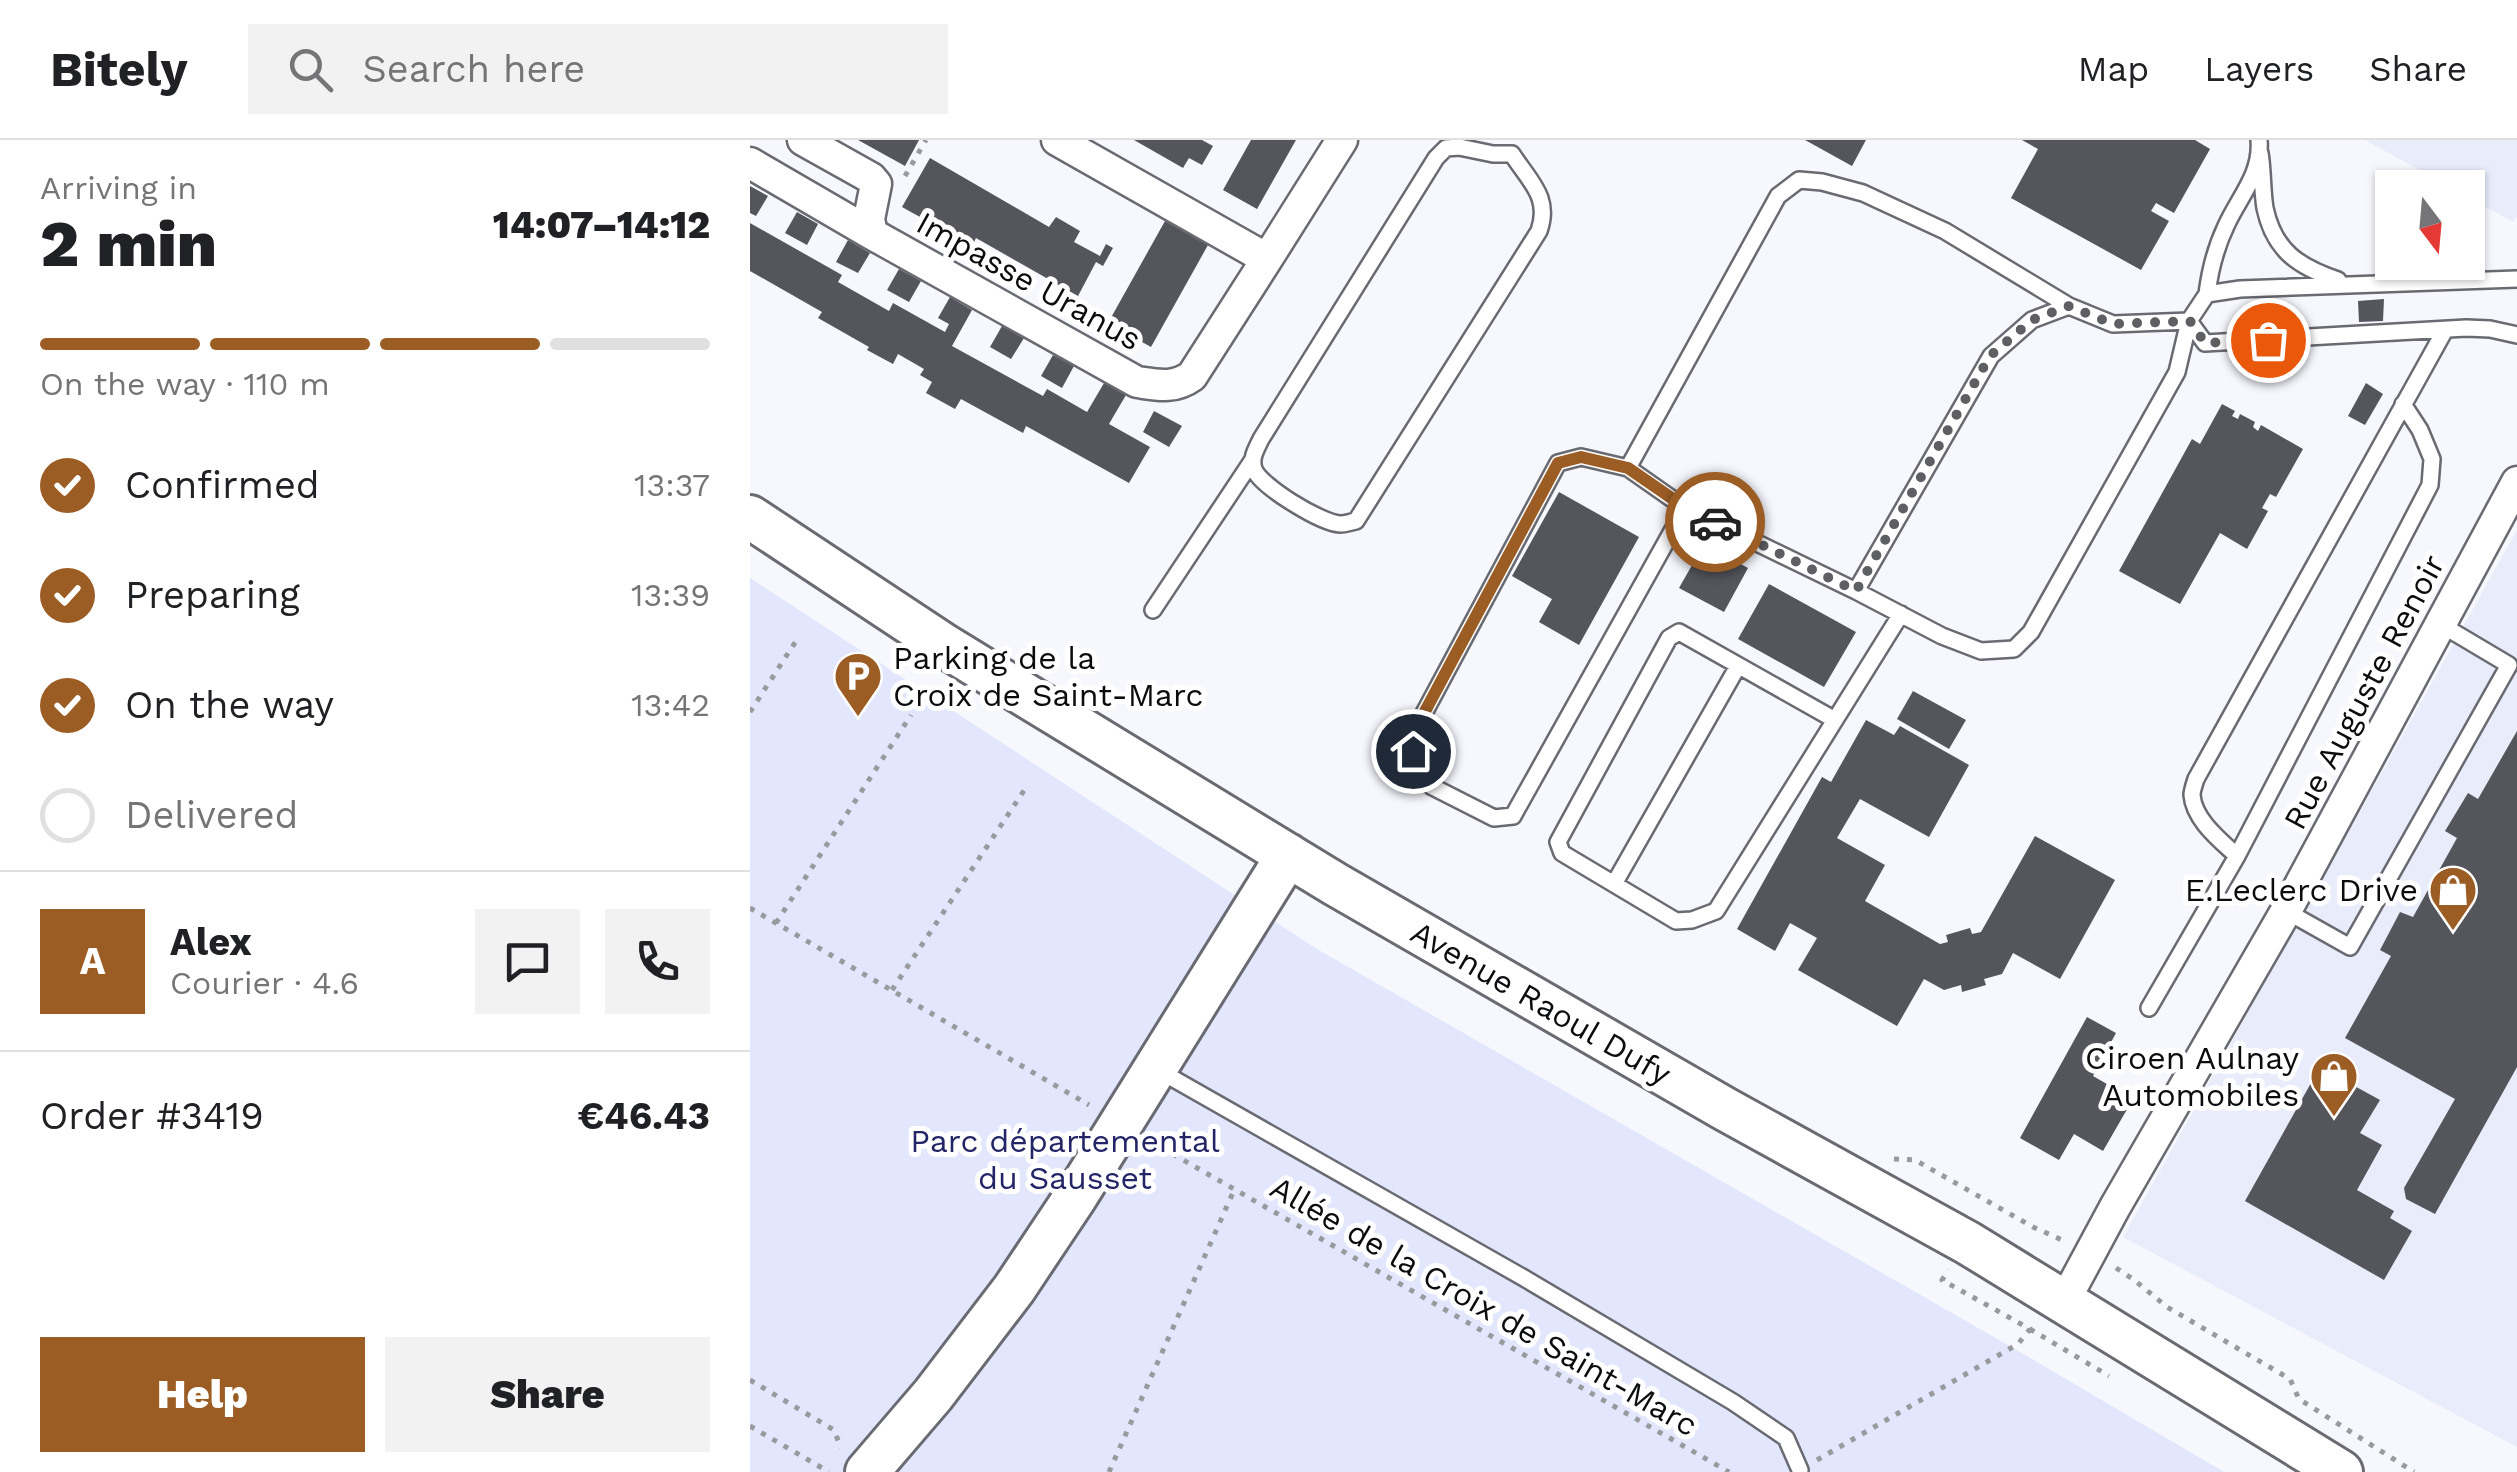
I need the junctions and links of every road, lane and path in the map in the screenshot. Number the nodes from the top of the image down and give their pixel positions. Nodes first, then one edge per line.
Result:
1 (803, 140) edge
2 (926, 140) edge
3 (1057, 140) edge
4 (1342, 140) edge
5 (2259, 146) edge
6 (1516, 147) edge
7 (750, 162) edge
8 (876, 184) junction
9 (872, 234) junction
10 (1267, 258) junction
11 (2517, 279) edge
12 (2352, 284) junction
13 (2207, 294) junction
14 (2069, 306) junction
15 (2190, 321) junction
16 (2445, 330) junction
17 (2517, 335) edge
18 (2403, 404) junction
19 (1252, 461) junction
20 (1628, 468) junction
21 (2517, 482) edge
22 (1686, 508) junction
23 (750, 517) edge
24 (1856, 591) junction
25 (1153, 610) dead end
26 (1900, 614) junction
27 (2440, 624) junction
28 (796, 641) dead end
29 (1738, 666) junction
30 (750, 712) edge
31 (911, 715) dead end
32 (1835, 720) junction
33 (1024, 789) dead end
34 (1288, 855) junction
35 (2237, 856) junction
36 (1614, 884) junction
37 (750, 908) edge
38 (2286, 911) junction
39 (776, 924) junction
40 (892, 990) junction
41 (2150, 1008) dead end
42 (1155, 1068) junction
43 (1120, 1124) junction
44 (1895, 1160) dead end
45 (1235, 1188) junction
46 (1968, 1243) junction
47 (2090, 1253) junction
48 (2065, 1300) junction
49 (750, 1380) edge
50 (750, 1426) edge
51 (856, 1465) edge
52 (1800, 1470) edge
53 (828, 1472) edge
54 (1108, 1472) edge
55 (1729, 1472) edge
56 (2341, 1472) edge
57 (2414, 1472) edge

1 - 8 street
2 - 8 path
3 - 10 street
4 - 10 street, Impasse Uranus
5 - 12 lane
5 - 13 lane
6 - 19 lane
6 - 19 lane
7 - 9 street, Impasse Uranus
8 - 9 street, Impasse Uranus
9 - 10 street, Impasse Uranus
11 - 12 lane
12 - 13 lane
13 - 15 lane
14 - 15 lane
14 - 20 lane
14 - 24 lane
15 - 16 lane
15 - 26 lane
16 - 17 lane
16 - 18 lane
18 - 35 lane
18 - 35 lane
19 - 25 lane
20 - 22 lane
20 - 22 lane
21 - 27 street, Rue Auguste Renoir
22 - 24 lane
23 - 34 main road, Avenue Raoul Dufy
24 - 26 lane
26 - 32 lane
27 - 38 street, Rue Auguste Renoir
27 - 38 lane
28 - 30 path
29 - 32 lane
29 - 36 lane
29 - 36 lane
31 - 39 path
32 - 36 lane
33 - 40 path
34 - 42 main road
34 - 46 main road, Avenue Raoul Dufy
35 - 41 lane
37 - 39 path, Allée de la Croix de Saint-Marc
38 - 47 street, Rue Auguste Renoir
39 - 40 path, Allée de la Croix de Saint-Marc
40 - 43 path, Allée de la Croix de Saint-Marc
42 - 43 main road
42 - 52 lane
43 - 45 path, Allée de la Croix de Saint-Marc
43 - 51 main road
44 - 47 path
45 - 54 path
45 - 55 path, Allée de la Croix de Saint-Marc
46 - 48 main road, Avenue Raoul Dufy
46 - 52 path
47 - 48 street, Rue Auguste Renoir
47 - 57 path
48 - 56 main road, Avenue Raoul Dufy
49 - 51 path
50 - 53 path

